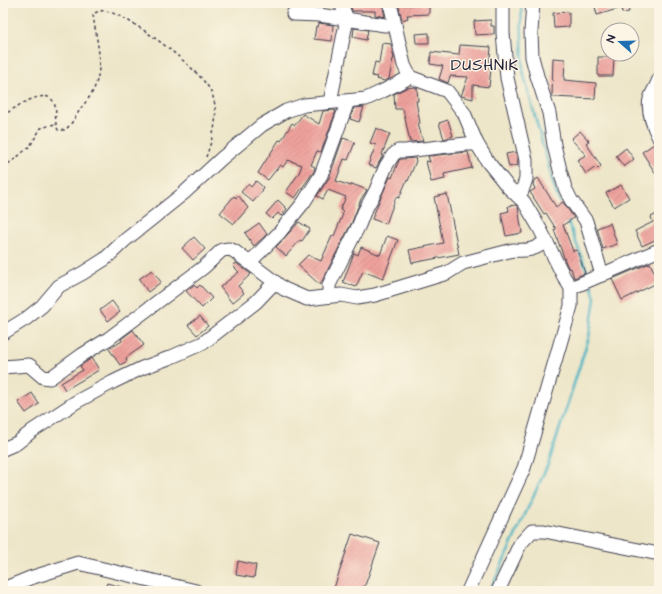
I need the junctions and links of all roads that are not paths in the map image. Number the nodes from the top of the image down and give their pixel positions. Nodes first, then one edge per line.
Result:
1 (342, 3) edge
2 (390, 3) edge
3 (502, 3) edge
4 (532, 3) edge
5 (293, 14) dead end
6 (348, 19) junction
7 (394, 25) junction
8 (410, 76) junction
9 (659, 79) edge
10 (348, 101) junction
11 (330, 102) junction
12 (659, 138) edge
13 (477, 144) junction
14 (518, 196) junction
15 (546, 241) junction
16 (659, 250) edge
17 (250, 262) junction
18 (594, 278) junction
19 (275, 282) junction
20 (571, 288) junction
21 (329, 295) junction
22 (3, 332) edge
23 (3, 367) edge
24 (3, 449) edge
25 (659, 554) edge
26 (3, 589) edge
27 (196, 591) edge
28 (468, 591) edge
29 (498, 591) edge

1 - 6 street
2 - 7 street
3 - 14 street
4 - 18 street
5 - 6 street
6 - 7 street
6 - 11 street
7 - 8 street
8 - 10 street
8 - 13 street
9 - 12 street
10 - 11 street
10 - 17 street
11 - 22 street
13 - 14 street
13 - 21 street
14 - 15 street
15 - 20 street
15 - 21 street
16 - 18 street
17 - 19 street
17 - 23 street
18 - 20 street
19 - 21 street
19 - 24 street
20 - 28 street
25 - 29 street
26 - 27 street

